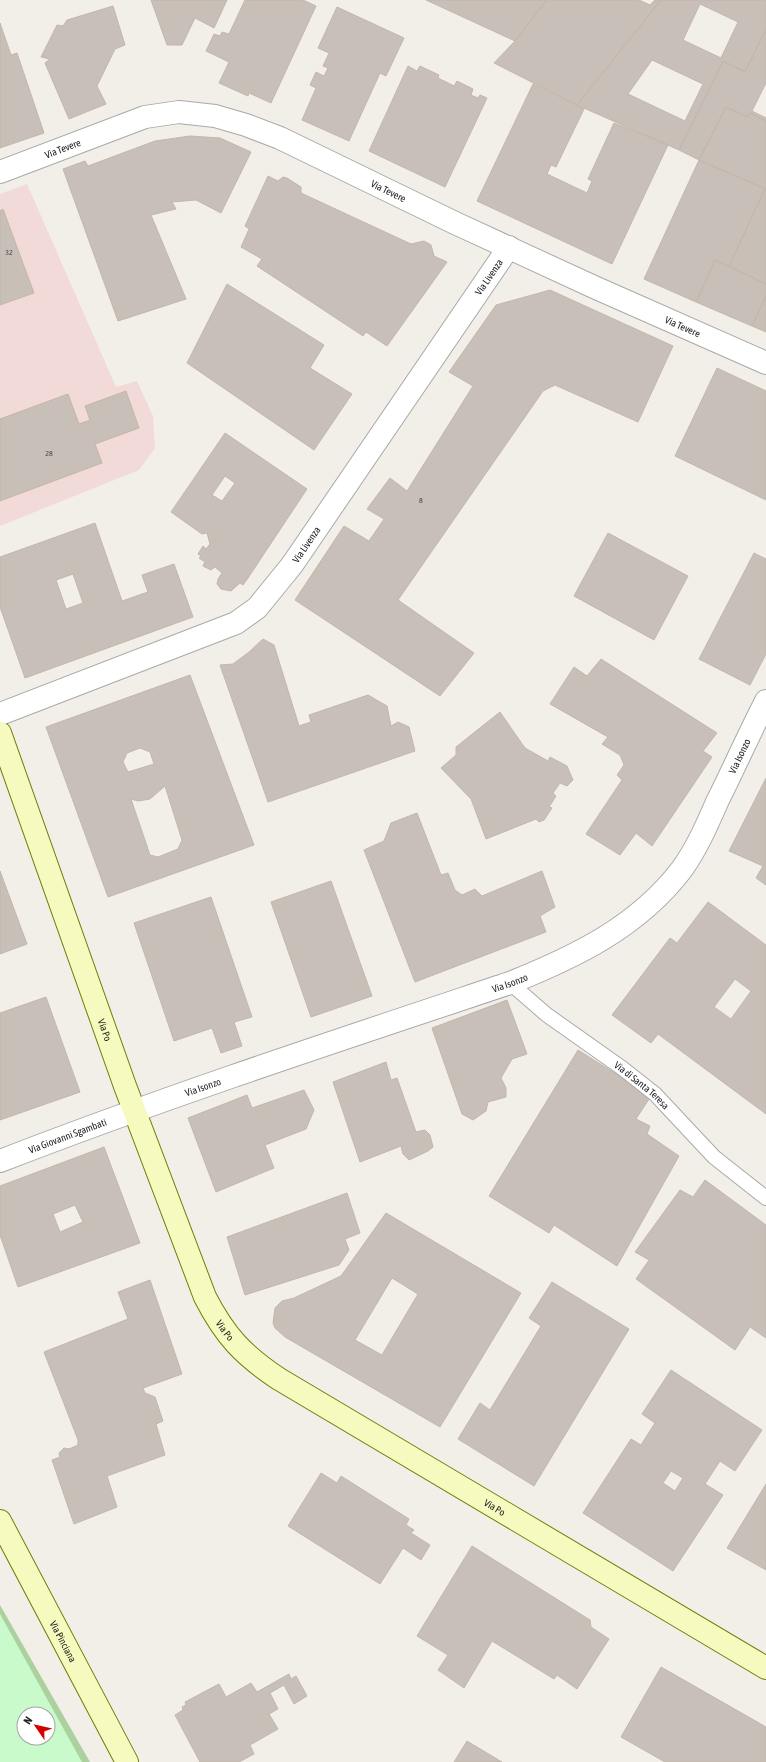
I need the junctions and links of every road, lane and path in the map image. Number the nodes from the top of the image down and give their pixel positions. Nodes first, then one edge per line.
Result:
1 (0, 172) edge
2 (509, 247) junction
3 (766, 363) edge
4 (766, 701) edge
5 (0, 714) edge
6 (0, 733) edge
7 (510, 983) junction
8 (134, 1111) junction
9 (0, 1161) edge
10 (766, 1198) edge
11 (0, 1521) edge
12 (766, 1668) edge
13 (127, 1762) edge

1 - 2 street, Via Tevere
2 - 3 street, Via Tevere
2 - 5 street, Via Livenza
4 - 7 street, Via Isonzo
6 - 8 street, Via Po
7 - 8 street, Via Isonzo
7 - 10 lane, Via di Santa Teresa
8 - 9 street, Via Giovanni Sgambati
8 - 12 street, Via Po
11 - 13 street, Via Pinciana

